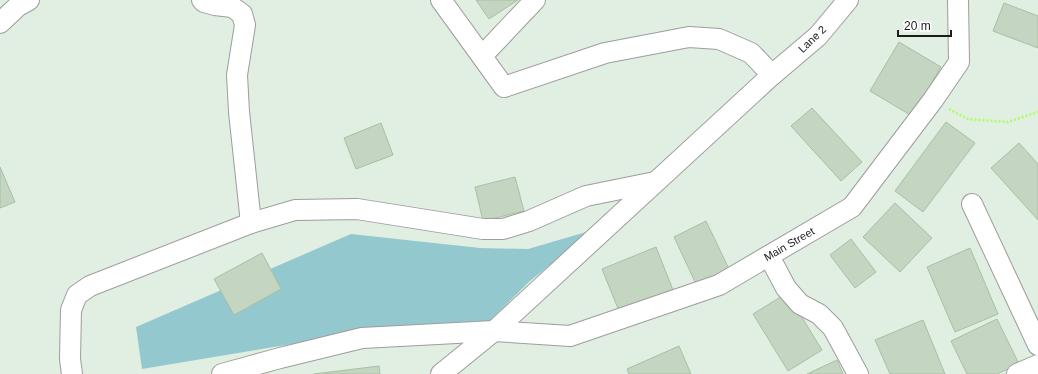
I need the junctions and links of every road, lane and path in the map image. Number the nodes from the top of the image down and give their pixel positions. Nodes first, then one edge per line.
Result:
1 (28, 0) edge
2 (202, 0) edge
3 (441, 0) edge
4 (535, 0) edge
5 (848, 0) edge
6 (958, 0) edge
7 (0, 23) edge
8 (482, 56) junction
9 (772, 75) junction
10 (933, 100) junction
11 (1038, 112) edge
12 (655, 182) junction
13 (972, 204) dead end
14 (251, 223) junction
15 (769, 256) junction
16 (494, 331) junction
17 (1038, 345) edge
18 (1038, 365) edge
19 (72, 374) edge
20 (222, 374) edge
21 (441, 374) edge
22 (858, 374) edge
23 (1017, 374) edge

1 - 7 street
2 - 14 street
3 - 8 street
4 - 8 street
5 - 9 street, Lane 2
6 - 10 street, Main Street
8 - 9 street
9 - 12 street, Lane 2
10 - 11 path
10 - 15 street, Main Street
12 - 14 street
12 - 16 street, Lane 2
13 - 17 street
14 - 19 street
15 - 16 street, Main Street
15 - 22 street
16 - 20 street, Main Street
16 - 21 street, Lane 2
18 - 23 street

